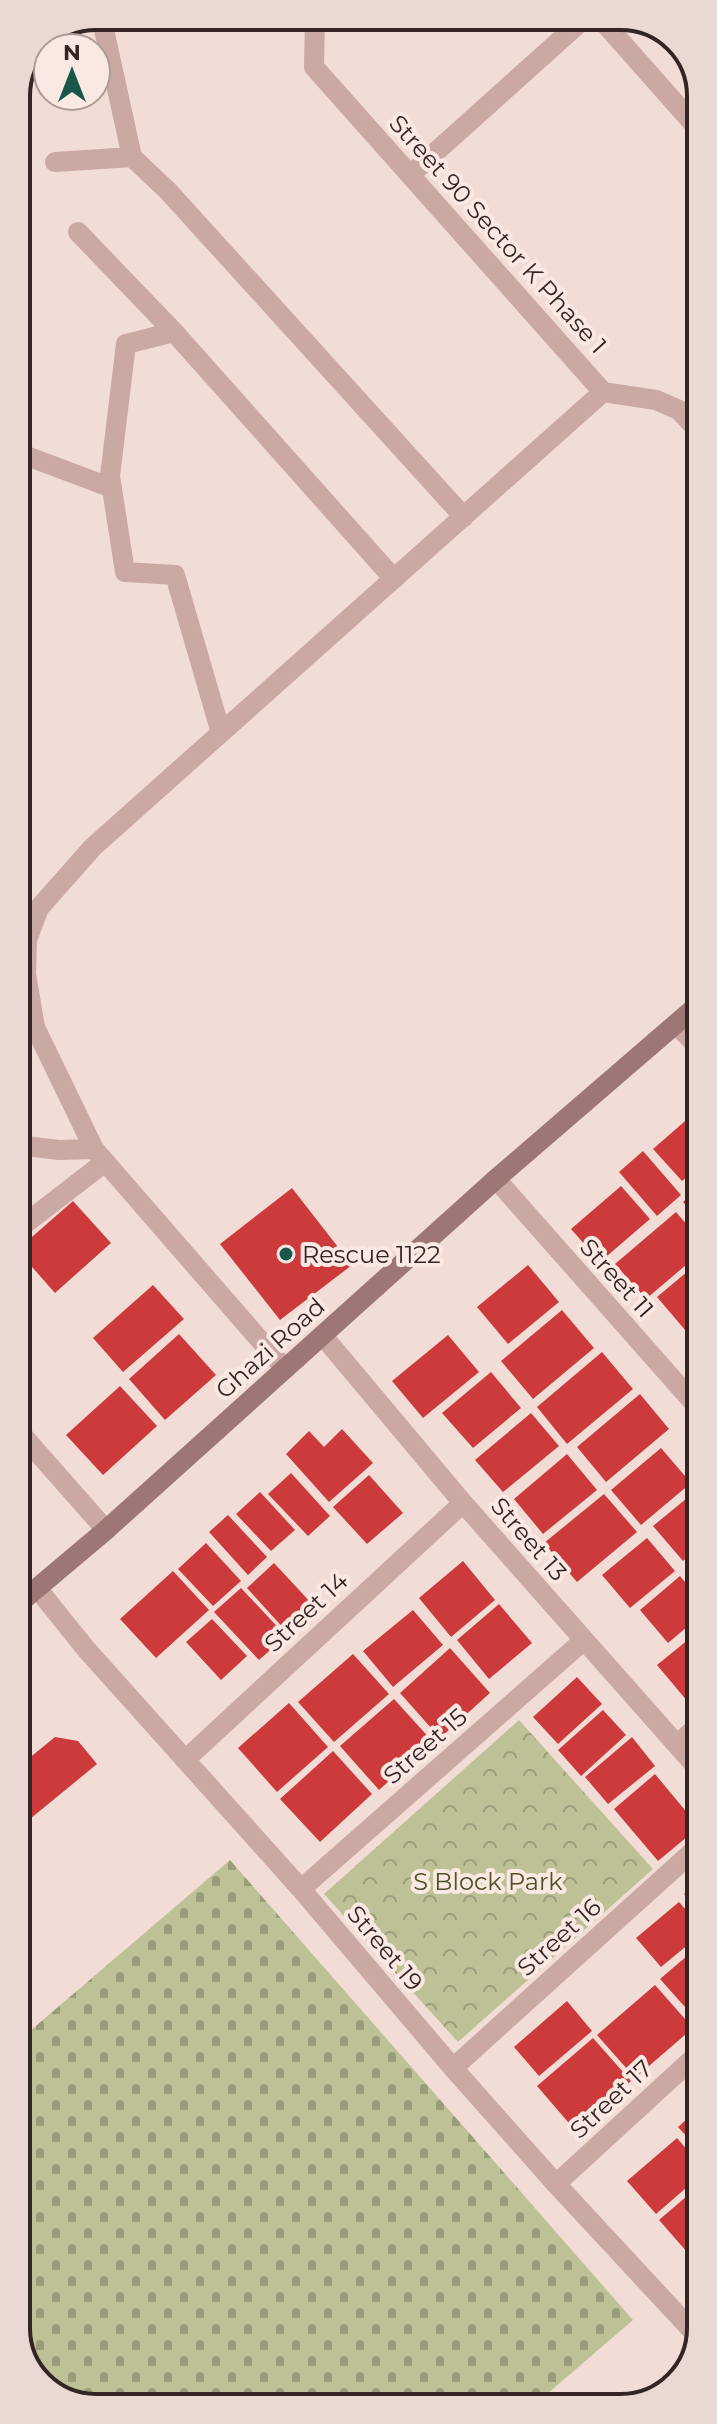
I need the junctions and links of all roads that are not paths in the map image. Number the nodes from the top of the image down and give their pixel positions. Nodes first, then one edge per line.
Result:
1 (104, 30) edge
2 (315, 30) edge
3 (572, 30) edge
4 (611, 30) edge
5 (687, 116) edge
6 (132, 157) junction
7 (55, 162) dead end
8 (410, 175) junction
9 (78, 232) dead end
10 (174, 332) junction
11 (603, 392) junction
12 (687, 419) edge
13 (30, 457) edge
14 (112, 488) junction
15 (464, 517) junction
16 (394, 579) junction
17 (221, 733) junction
18 (30, 932) edge
19 (30, 998) edge
20 (687, 1014) edge
21 (676, 1024) junction
22 (687, 1035) edge
23 (30, 1147) edge
24 (99, 1156) junction
25 (496, 1179) junction
26 (30, 1218) edge
27 (323, 1336) junction
28 (285, 1369) junction
29 (687, 1395) edge
30 (30, 1444) edge
31 (463, 1503) junction
32 (106, 1530) junction
33 (37, 1588) junction
34 (30, 1594) edge
35 (583, 1641) junction
36 (687, 1736) edge
37 (678, 1744) junction
38 (687, 1755) edge
39 (185, 1760) junction
40 (687, 1857) edge
41 (301, 1889) junction
42 (687, 2064) edge
43 (453, 2068) junction
44 (556, 2184) junction
45 (687, 2325) edge

1 - 6 street
2 - 8 street, Street 90 Sector K Phase 1
3 - 8 street
4 - 5 street
6 - 7 street
6 - 15 street
8 - 11 street, Street 90 Sector K Phase 1
9 - 10 street
10 - 14 street
10 - 16 street
11 - 12 street, Street 90 Sector K Phase 1
11 - 15 street
13 - 14 street
14 - 17 street
15 - 16 street
16 - 17 street
17 - 18 street
19 - 24 street
20 - 21 main road, Ghazi Road
21 - 22 street
21 - 25 main road, Ghazi Road
23 - 24 street
24 - 26 street
24 - 28 street
25 - 27 main road, Ghazi Road
25 - 29 street, Street 11
27 - 28 main road, Ghazi Road
27 - 31 street, Street 13
28 - 32 main road, Ghazi Road
30 - 32 street
31 - 35 street, Street 13
31 - 39 street, Street 14
32 - 33 main road, Ghazi Road
33 - 34 main road, Ghazi Road
33 - 39 street, Street 19
35 - 37 street, Street 13
35 - 41 street, Street 15
36 - 37 street
37 - 38 street, Street 13
39 - 41 street, Street 19
40 - 43 street, Street 16
41 - 43 street, Street 19
42 - 44 street, Street 17
43 - 44 street, Street 19
44 - 45 street, Street 19

